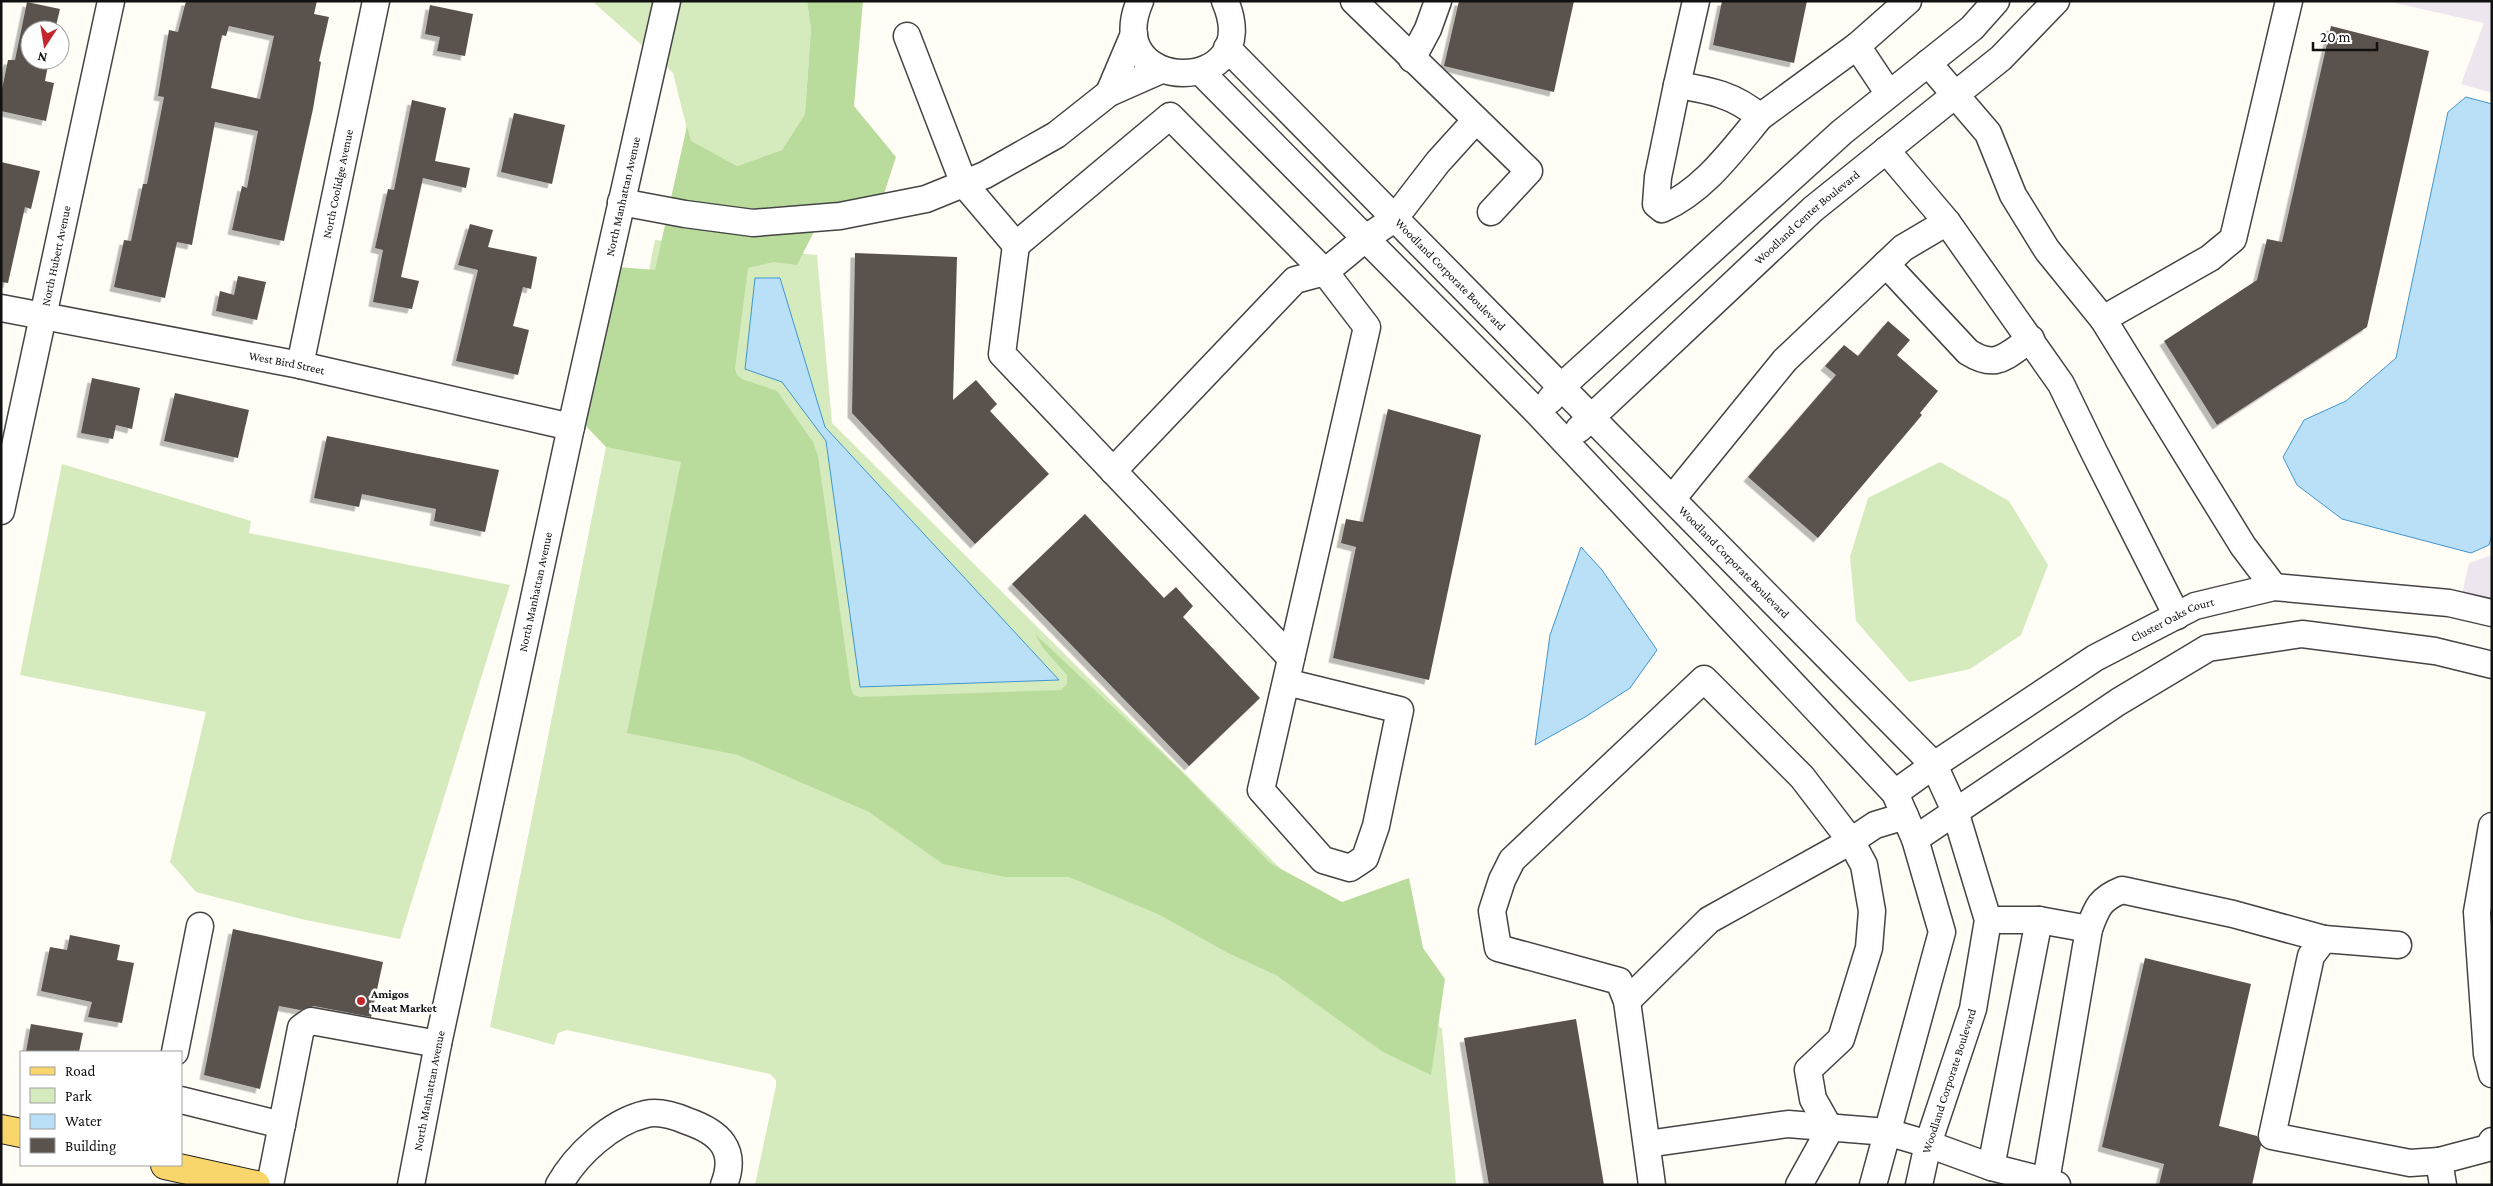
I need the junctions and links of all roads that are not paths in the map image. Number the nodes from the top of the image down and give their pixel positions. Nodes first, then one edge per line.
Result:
1 (111, 1) edge
2 (376, 1) edge
3 (666, 1) edge
4 (1225, 1) edge
5 (1354, 1) edge
6 (1438, 1) edge
7 (1696, 1) edge
8 (1908, 1) edge
9 (1996, 1) edge
10 (2056, 1) edge
11 (2289, 1) edge
12 (1135, 12) edge
13 (908, 36) dead end
14 (1857, 46) junction
15 (1227, 48) junction
16 (1412, 59) junction
17 (1928, 63) junction
18 (1161, 70) junction
19 (1201, 72) junction
20 (1677, 85) junction
21 (1109, 93) junction
22 (1955, 94) junction
23 (1882, 99) junction
24 (1760, 118) junction
25 (1476, 120) junction
26 (1895, 143) junction
27 (964, 184) junction
28 (622, 202) junction
29 (1492, 212) dead end
30 (1394, 219) junction
31 (1947, 222) junction
32 (1366, 238) junction
33 (1016, 245) junction
34 (1886, 264) junction
35 (1325, 272) junction
36 (1, 308) edge
37 (42, 317) junction
38 (2103, 319) junction
39 (2031, 339) junction
40 (300, 365) junction
41 (1561, 387) junction
42 (1539, 414) junction
43 (1590, 417) junction
44 (571, 427) junction
45 (1566, 443) junction
46 (1113, 471) junction
47 (1672, 499) junction
48 (1, 511) edge
49 (2274, 587) junction
50 (2492, 613) edge
51 (2177, 616) junction
52 (2492, 665) edge
53 (1288, 670) junction
54 (1934, 765) junction
55 (1955, 811) junction
56 (1905, 816) junction
57 (2492, 826) edge
58 (1851, 841) junction
59 (1988, 920) junction
60 (2039, 920) junction
61 (200, 926) dead end
62 (2090, 929) junction
63 (2324, 939) junction
64 (2398, 945) dead end
65 (1627, 1001) junction
66 (438, 1044) junction
67 (175, 1051) edge
68 (2492, 1074) edge
69 (182, 1100) edge
70 (282, 1125) junction
71 (1, 1129) edge
72 (1830, 1129) junction
73 (1887, 1132) junction
74 (20, 1133) edge
75 (2492, 1141) edge
76 (1647, 1144) junction
77 (1928, 1144) junction
78 (170, 1166) edge
79 (1991, 1167) junction
80 (2441, 1173) edge
81 (2049, 1183) edge
82 (256, 1185) edge
83 (270, 1185) edge
84 (411, 1185) edge
85 (559, 1185) edge
86 (724, 1185) edge
87 (1652, 1185) edge
88 (1799, 1185) edge
89 (1873, 1185) edge
90 (1919, 1185) edge

1 - 37 street, North Hubert Avenue
2 - 40 street, North Coolidge Avenue
3 - 28 street, North Manhattan Avenue
4 - 15 street
5 - 16 street
6 - 16 street
7 - 20 street
8 - 14 street
9 - 17 street
10 - 22 street, Woodland Center Boulevard
11 - 38 street
12 - 18 street
12 - 21 street
13 - 27 street
14 - 23 street
14 - 24 street
15 - 19 street
15 - 30 street, Woodland Corporate Boulevard
16 - 25 street
17 - 22 street
17 - 23 street
18 - 19 street
18 - 21 street
19 - 32 street
20 - 24 street
20 - 24 street
21 - 27 street
22 - 26 street, Woodland Center Boulevard
22 - 38 street
23 - 26 street
23 - 41 street
25 - 29 street
25 - 30 street
26 - 31 street
26 - 43 street, Woodland Center Boulevard
27 - 28 street
27 - 33 street
28 - 44 street, North Manhattan Avenue
30 - 32 street
30 - 41 street, Woodland Corporate Boulevard
31 - 34 street
31 - 39 street
32 - 35 street
32 - 42 street
33 - 35 street
33 - 46 street
34 - 39 street
34 - 47 street
35 - 46 street
35 - 53 street
36 - 37 street, West Bird Street
37 - 40 street, West Bird Street
37 - 48 street, North Hubert Avenue
38 - 49 street
39 - 51 street
40 - 44 street, West Bird Street
41 - 42 street
41 - 43 street, Woodland Corporate Boulevard
42 - 45 street
43 - 45 street, Woodland Center Boulevard
43 - 47 street, Woodland Corporate Boulevard
44 - 66 street, North Manhattan Avenue
45 - 56 street
46 - 53 street
47 - 54 street, Woodland Corporate Boulevard
49 - 50 street, Cluster Oaks Court
49 - 51 street, Cluster Oaks Court
51 - 54 street, Cluster Oaks Court
52 - 55 street
53 - 53 street
54 - 55 street, Woodland Corporate Boulevard
54 - 56 street, Cluster Oaks Court
55 - 56 street
55 - 59 street, Woodland Corporate Boulevard
56 - 58 street
56 - 73 street
57 - 68 street
58 - 65 street
58 - 65 street
58 - 72 street
59 - 60 street
59 - 77 street, Woodland Corporate Boulevard
60 - 62 street
60 - 79 street
61 - 67 street
62 - 63 street
62 - 81 street
63 - 64 street
63 - 80 street
65 - 76 street
66 - 70 street
66 - 84 street, North Manhattan Avenue
69 - 70 street
70 - 83 street
71 - 74 main road
72 - 73 street
72 - 76 street
72 - 88 street
73 - 77 street
73 - 89 street
75 - 80 street
76 - 87 street
77 - 79 street
77 - 90 street, Woodland Corporate Boulevard
78 - 82 main road
79 - 81 street
85 - 86 street

